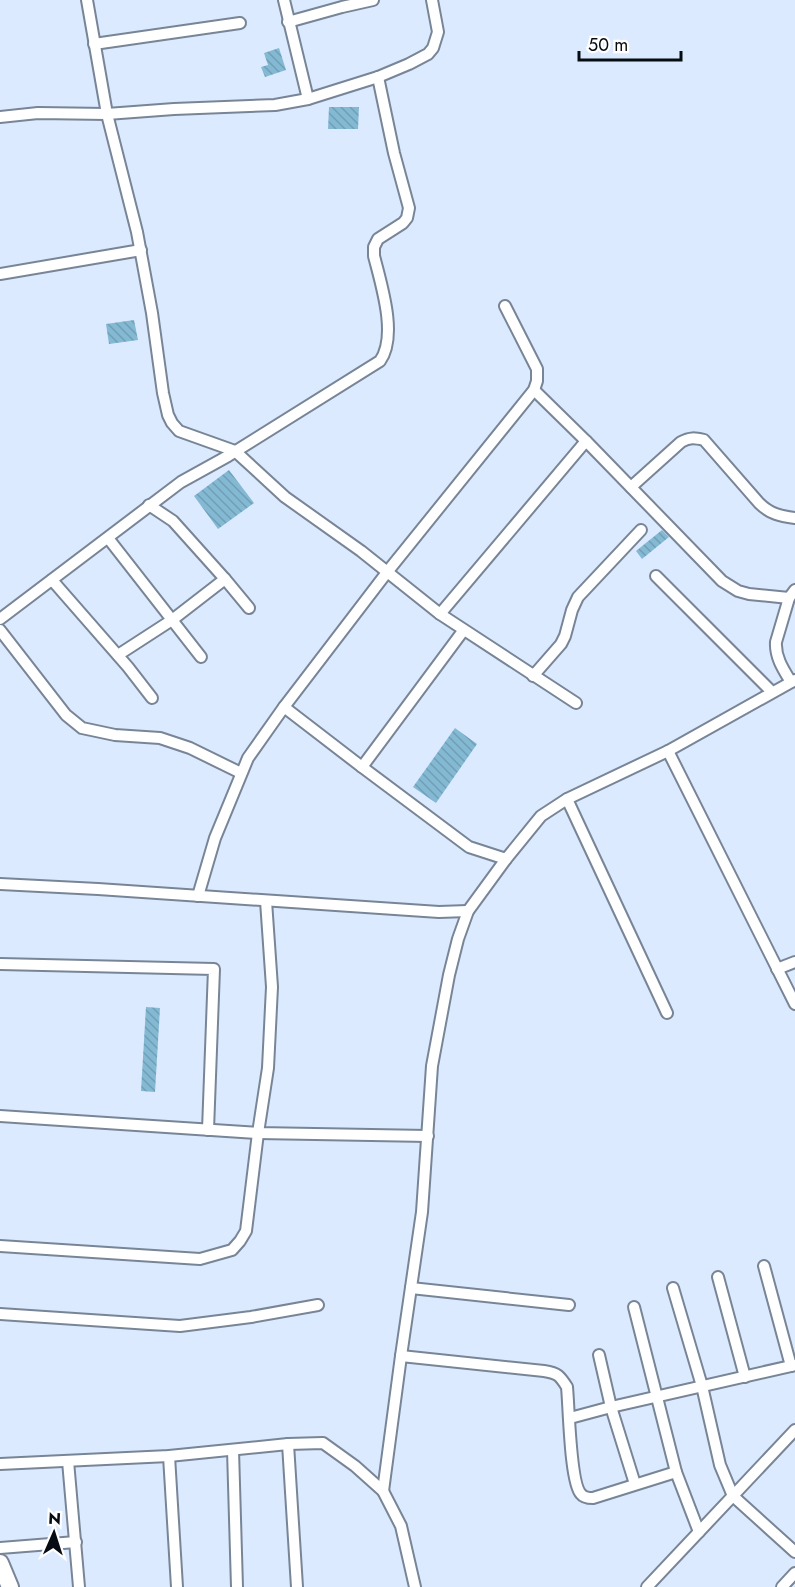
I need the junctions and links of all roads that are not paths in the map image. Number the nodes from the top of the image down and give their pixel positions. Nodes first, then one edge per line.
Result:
1 (87, 0) edge
2 (284, 0) edge
3 (373, 0) edge
4 (432, 0) edge
5 (288, 22) junction
6 (240, 23) dead end
7 (94, 44) junction
8 (378, 77) junction
9 (308, 99) junction
10 (106, 114) junction
11 (0, 117) edge
12 (141, 250) junction
13 (0, 274) edge
14 (505, 306) dead end
15 (534, 390) junction
16 (586, 441) junction
17 (235, 451) junction
18 (631, 487) junction
19 (149, 505) junction
20 (795, 518) edge
21 (641, 530) dead end
22 (108, 538) junction
23 (388, 571) junction
24 (656, 576) dead end
25 (52, 579) junction
26 (225, 579) junction
27 (792, 594) edge
28 (249, 608) dead end
29 (440, 614) junction
30 (0, 620) edge
31 (172, 620) junction
32 (0, 630) edge
33 (464, 631) junction
34 (118, 655) junction
35 (201, 657) dead end
36 (533, 676) junction
37 (793, 681) edge
38 (772, 692) junction
39 (152, 698) dead end
40 (576, 703) dead end
41 (284, 707) junction
42 (668, 751) junction
43 (362, 767) junction
44 (241, 773) junction
45 (567, 799) junction
46 (506, 859) junction
47 (0, 884) edge
48 (198, 896) junction
49 (266, 901) junction
50 (468, 911) junction
51 (795, 962) edge
52 (0, 964) edge
53 (777, 969) junction
54 (795, 1004) edge
55 (667, 1013) dead end
56 (0, 1116) edge
57 (208, 1130) junction
58 (258, 1133) junction
59 (428, 1136) junction
60 (0, 1246) edge
61 (764, 1266) dead end
62 (718, 1277) dead end
63 (411, 1288) junction
64 (673, 1288) dead end
65 (318, 1305) dead end
66 (569, 1305) dead end
67 (634, 1307) dead end
68 (0, 1314) edge
69 (599, 1355) dead end
70 (401, 1356) junction
71 (793, 1365) edge
72 (745, 1377) junction
73 (702, 1386) junction
74 (658, 1396) junction
75 (611, 1407) junction
76 (570, 1418) junction
77 (795, 1430) edge
78 (288, 1444) junction
79 (233, 1450) junction
80 (169, 1456) junction
81 (68, 1461) junction
82 (0, 1464) edge
83 (676, 1472) junction
84 (635, 1484) junction
85 (383, 1491) junction
86 (733, 1496) junction
87 (699, 1532) junction
88 (76, 1542) junction
89 (0, 1548) edge
90 (795, 1552) edge
91 (0, 1563) edge
92 (795, 1573) edge
93 (9, 1587) edge
94 (79, 1587) edge
95 (177, 1587) edge
96 (237, 1587) edge
97 (297, 1587) edge
98 (415, 1587) edge
99 (647, 1587) edge
100 (782, 1587) edge

1 - 7 street
2 - 5 street
3 - 5 street
4 - 8 street
5 - 9 street
6 - 7 street
7 - 10 street
8 - 9 street
8 - 17 street
9 - 10 street
10 - 11 street
10 - 12 street
12 - 13 street
12 - 17 street
14 - 15 street
15 - 16 street
15 - 23 street
16 - 18 street
16 - 29 street
17 - 19 street
17 - 23 street
18 - 20 street
18 - 27 street
19 - 22 street
19 - 26 street
21 - 36 street
22 - 25 street
22 - 31 street
23 - 29 street
23 - 41 street
24 - 38 street
25 - 30 street
25 - 34 street
26 - 28 street
26 - 31 street
27 - 37 street
29 - 33 street
31 - 34 street
31 - 35 street
32 - 44 street
33 - 36 street
33 - 43 street
34 - 39 street
36 - 40 street
37 - 38 street
38 - 42 street
41 - 43 street
41 - 44 street
42 - 45 street
42 - 53 street
43 - 46 street
44 - 48 street
45 - 46 street
45 - 55 street
46 - 50 street
47 - 48 street
48 - 49 street
49 - 50 street
49 - 58 street
50 - 59 street
51 - 53 street
52 - 57 street
53 - 54 street
56 - 57 street
57 - 58 street
58 - 59 street
58 - 60 street
59 - 63 street
61 - 71 street
62 - 72 street
63 - 66 street
63 - 70 street
64 - 73 street
65 - 68 street
67 - 74 street
69 - 75 street
70 - 76 street
70 - 85 street
71 - 72 street
72 - 73 street
73 - 74 street
73 - 86 street
74 - 75 street
74 - 83 street
75 - 76 street
75 - 84 street
76 - 84 street
77 - 86 street
78 - 79 street
78 - 85 street
78 - 97 street
79 - 80 street
79 - 96 street
80 - 81 street
80 - 95 street
81 - 82 street
81 - 88 street
83 - 84 street
83 - 87 street
85 - 98 street
86 - 87 street
86 - 90 street
87 - 99 street
88 - 89 street
88 - 94 street
91 - 93 main road
92 - 100 street

